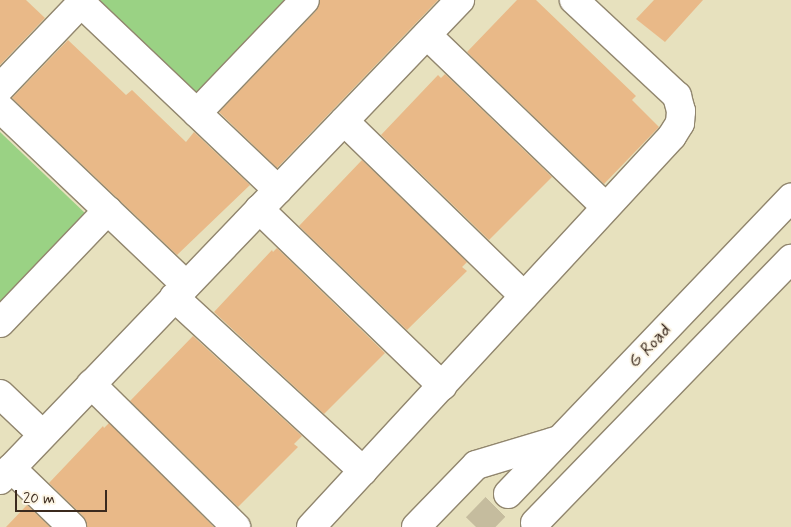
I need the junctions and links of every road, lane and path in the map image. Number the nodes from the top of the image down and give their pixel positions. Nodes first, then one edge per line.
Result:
1 (304, 0) edge
2 (460, 0) edge
3 (574, 0) edge
4 (83, 1) edge
5 (427, 35) junction
6 (0, 88) edge
7 (0, 108) edge
8 (197, 113) junction
9 (344, 121) junction
10 (278, 190) junction
11 (791, 198) edge
12 (606, 207) junction
13 (259, 209) junction
14 (108, 210) junction
15 (791, 258) edge
16 (180, 291) junction
17 (524, 296) junction
18 (0, 322) edge
19 (91, 384) junction
20 (442, 386) junction
21 (0, 394) edge
22 (43, 434) junction
23 (560, 440) junction
24 (363, 471) junction
25 (6, 474) edge
26 (508, 494) tunnel mouth
27 (544, 525) edge
28 (72, 527) edge
29 (236, 527) edge
30 (312, 527) edge
31 (416, 527) edge

1 - 8 street
2 - 5 street
3 - 12 street
4 - 6 street
4 - 8 street
5 - 9 street
5 - 12 street
7 - 14 street
8 - 10 street
9 - 10 street
9 - 17 street
10 - 13 street
11 - 23 street, G Road
12 - 17 street
13 - 16 street
13 - 20 street
14 - 16 street
14 - 18 street
15 - 27 street
16 - 19 street
16 - 24 street
17 - 20 street
19 - 22 street
19 - 29 street
20 - 24 street
21 - 22 street
22 - 25 street
23 - 26 street, G Road
23 - 31 street
24 - 30 street
25 - 28 street

